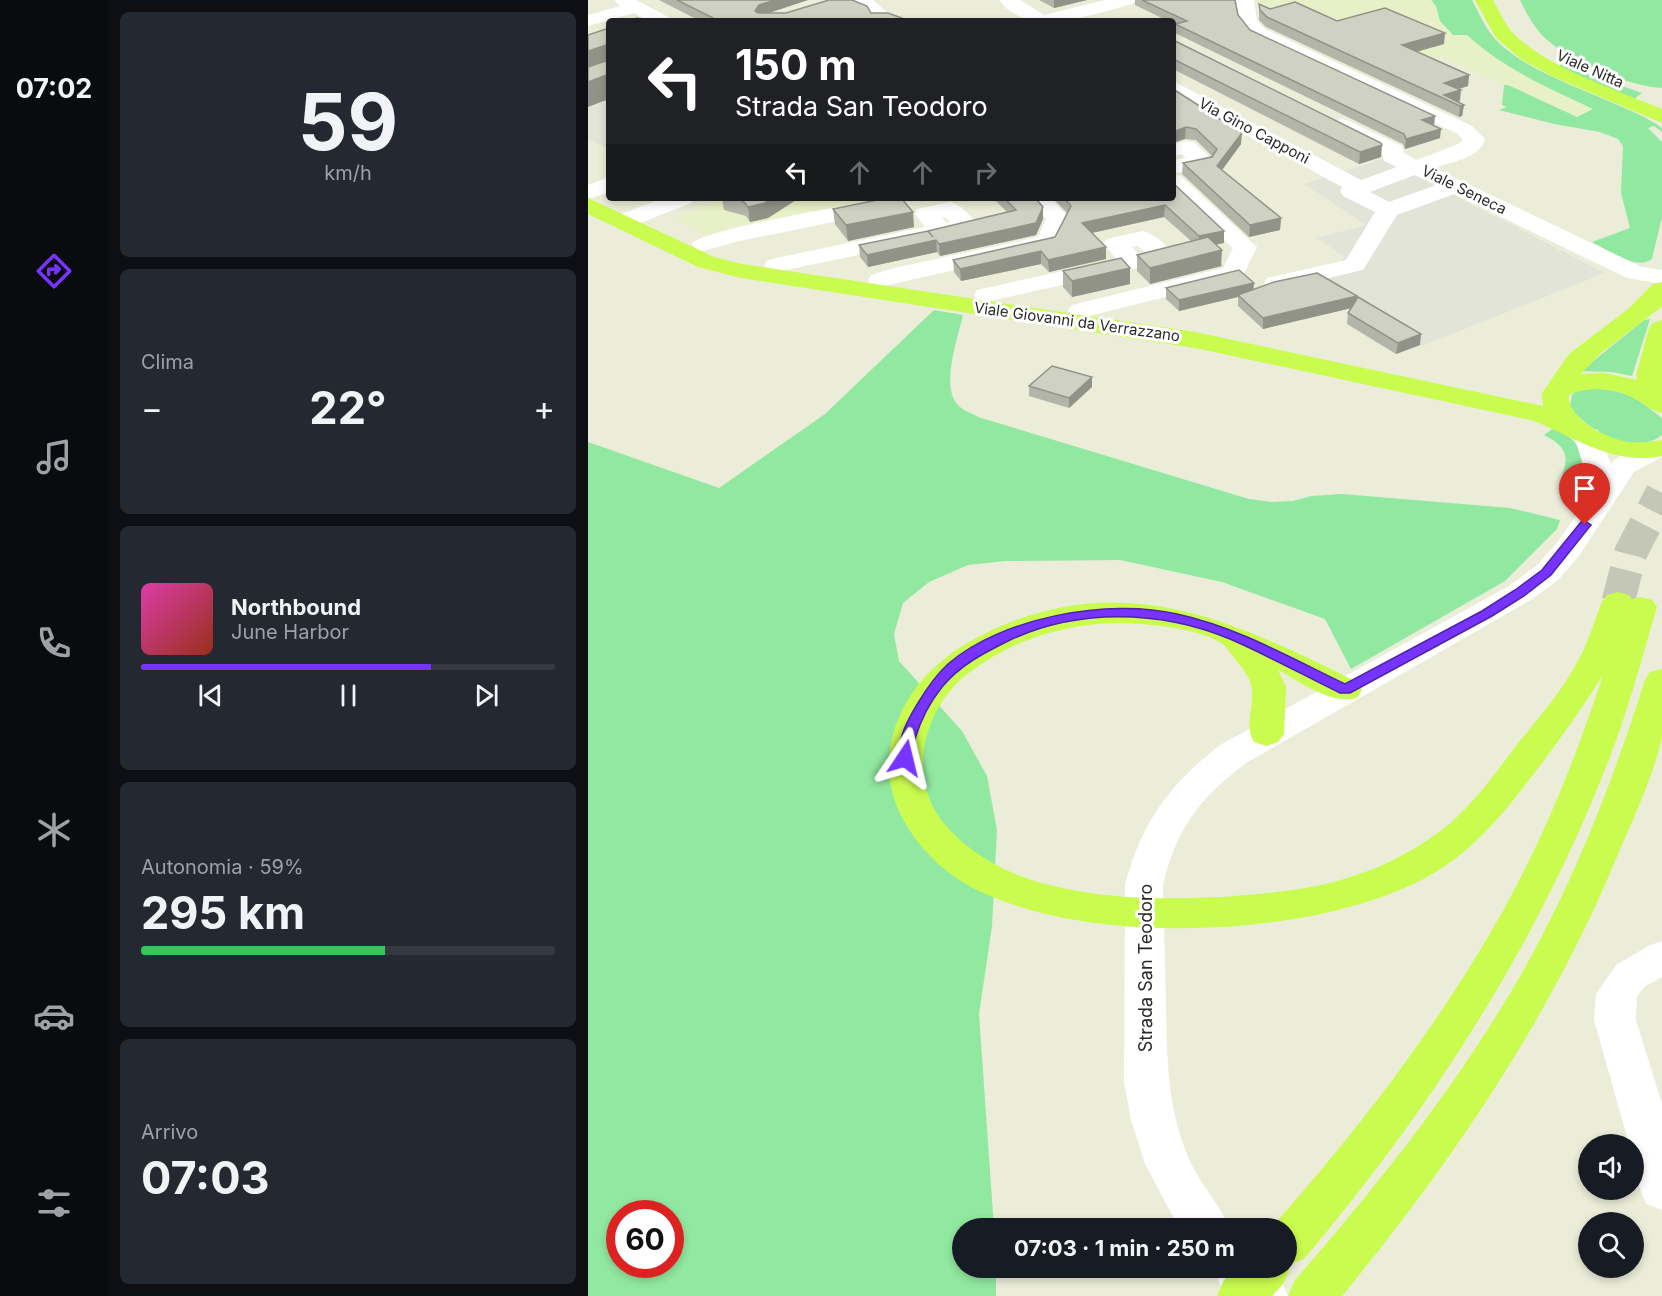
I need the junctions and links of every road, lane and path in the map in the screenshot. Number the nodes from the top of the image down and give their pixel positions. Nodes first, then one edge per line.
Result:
1 (862, 0) edge
2 (1008, 0) edge
3 (1127, 0) edge
4 (1245, 0) edge
5 (1484, 0) edge
6 (1099, 3) edge
7 (630, 4) edge
8 (657, 18) edge
9 (885, 18) edge
10 (1037, 18) edge
11 (1052, 18) edge
12 (588, 21) edge
13 (1523, 27) dead end
14 (1176, 89) edge
15 (1657, 108) edge
16 (1320, 114) edge
17 (1176, 149) edge
18 (1176, 166) edge
19 (1415, 167) junction
20 (1176, 184) edge
21 (1455, 186) junction
22 (1360, 188) junction
23 (607, 201) edge
24 (675, 201) edge
25 (886, 201) edge
26 (1041, 201) edge
27 (1388, 210) junction
28 (631, 218) junction
29 (935, 232) edge
30 (711, 253) junction
31 (1128, 264) edge
32 (776, 265) junction
33 (1662, 277) edge
34 (880, 280) junction
35 (1275, 284) edge
36 (1662, 289) edge
37 (986, 295) junction
38 (1081, 310) junction
39 (1662, 328) edge
40 (1558, 391) junction
41 (1659, 402) edge
42 (1580, 431) junction
43 (1658, 449) edge
44 (1585, 525) junction
45 (1233, 636) junction
46 (1662, 680) edge
47 (1345, 690) junction
48 (1266, 734) junction
49 (1646, 967) edge
50 (1654, 1129) edge
51 (1662, 1190) edge
52 (1199, 1218) edge
53 (1297, 1232) edge
54 (1247, 1278) edge
55 (1257, 1278) edge
56 (1241, 1296) edge
57 (1264, 1296) edge
58 (1312, 1296) edge

1 - 9 street
2 - 10 street
3 - 6 street
4 - 19 street, Viale Seneca
5 - 15 main road
6 - 11 street
7 - 8 street
7 - 12 street
13 - 15 main road, Viale Nitta
14 - 22 street, Via Gino Capponi
16 - 19 street
17 - 18 street
19 - 21 street, Viale Seneca
19 - 22 street
20 - 38 street
21 - 27 street
21 - 33 street, Viale Seneca
22 - 27 street
23 - 28 main road, Viale Giovanni da Verrazzano
24 - 28 street
25 - 30 street
26 - 34 street
27 - 35 street
28 - 30 main road, Viale Giovanni da Verrazzano
29 - 32 street
30 - 32 main road, Viale Giovanni da Verrazzano
30 - 42 main road, Viale Giovanni da Verrazzano
31 - 37 street
32 - 34 main road, Viale Giovanni da Verrazzano
34 - 37 main road, Viale Giovanni da Verrazzano
36 - 40 main road
37 - 38 main road, Viale Giovanni da Verrazzano
38 - 40 main road, Viale Giovanni da Verrazzano
39 - 41 main road
40 - 41 main road, Viale Giovanni da Verrazzano
40 - 42 main road
42 - 43 main road, Viale Giovanni da Verrazzano
42 - 44 street, Strada San Teodoro
43 - 44 street, Strada San Teodoro
44 - 47 street, Strada San Teodoro
45 - 47 main road
45 - 48 main road
45 - 53 main road
46 - 58 main road
47 - 48 street, Strada San Teodoro
48 - 52 street, Strada San Teodoro
49 - 50 street
50 - 51 street
54 - 57 street
55 - 56 main road

